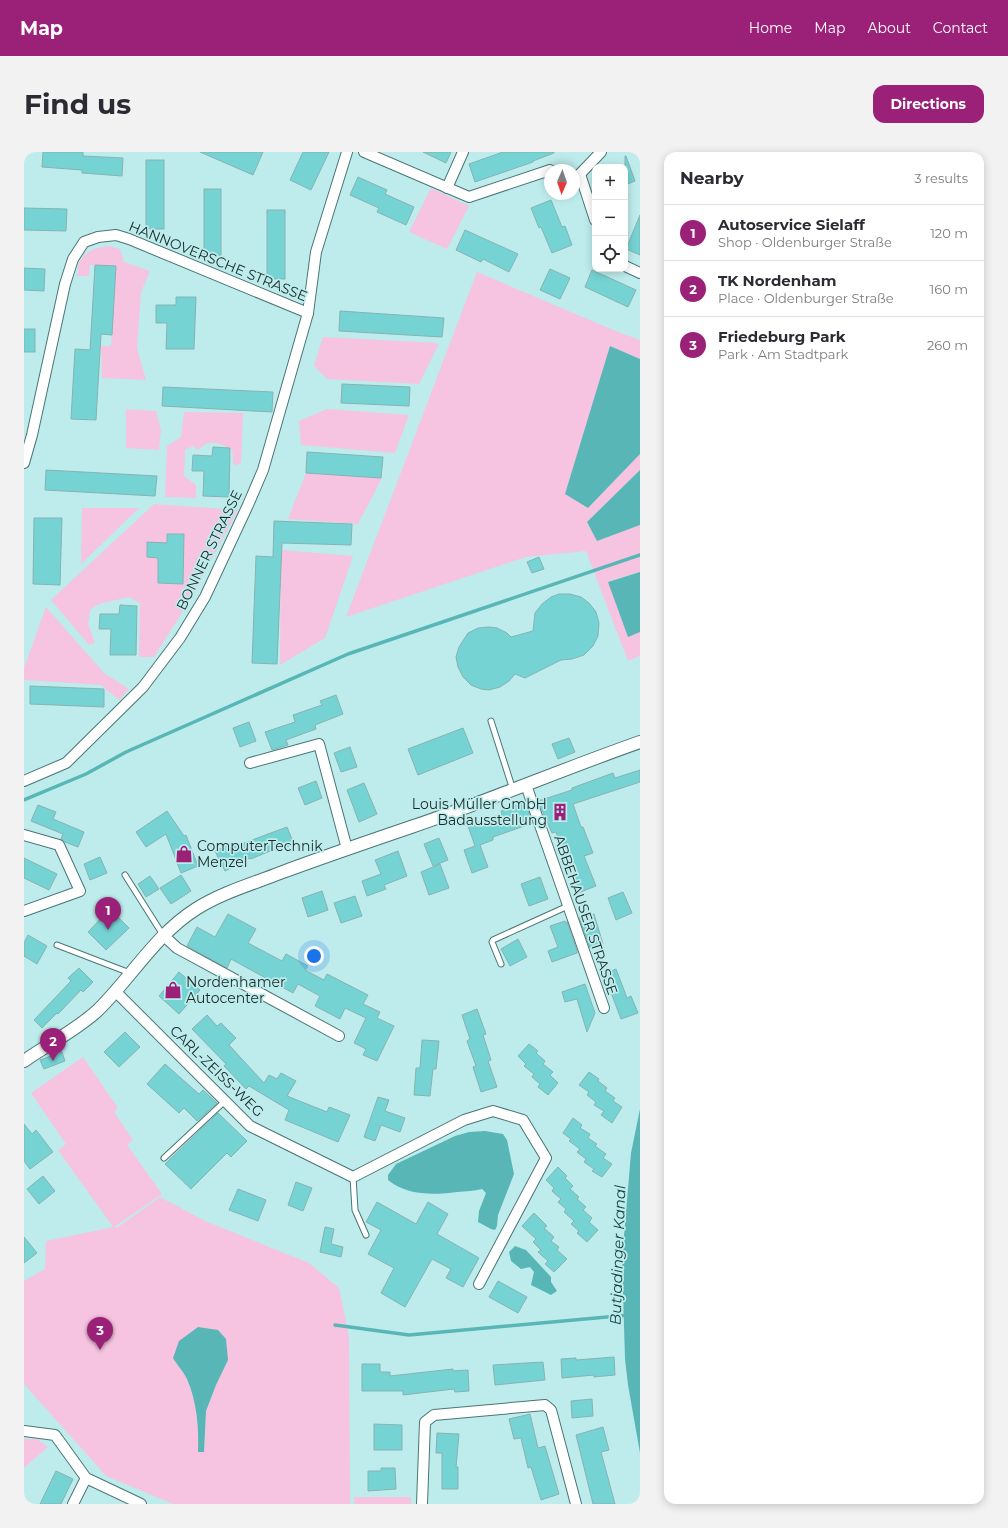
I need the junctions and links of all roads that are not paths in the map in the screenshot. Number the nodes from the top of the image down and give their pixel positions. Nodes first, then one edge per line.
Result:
1 (347, 152) edge
2 (364, 152) edge
3 (463, 152) edge
4 (601, 152) edge
5 (580, 171) edge
6 (544, 172) edge
7 (580, 182) edge
8 (447, 188) junction
9 (592, 212) edge
10 (628, 267) edge
11 (640, 272) edge
12 (308, 313) junction
13 (24, 463) edge
14 (491, 721) dead end
15 (640, 742) edge
16 (250, 763) dead end
17 (24, 781) edge
18 (526, 785) junction
19 (513, 790) junction
20 (24, 835) edge
21 (347, 849) junction
22 (124, 875) dead end
23 (568, 906) junction
24 (24, 911) edge
25 (163, 935) junction
26 (57, 945) dead end
27 (501, 964) dead end
28 (130, 972) junction
29 (115, 991) junction
30 (604, 1008) dead end
31 (339, 1036) dead end
32 (24, 1061) edge
33 (225, 1101) junction
34 (164, 1158) dead end
35 (353, 1177) junction
36 (366, 1235) dead end
37 (479, 1284) dead end
38 (24, 1431) edge
39 (86, 1478) junction
40 (72, 1504) edge
41 (141, 1504) edge
42 (422, 1504) edge
43 (576, 1504) edge

1 - 12 street, BONNER STRASSE
2 - 8 street
3 - 8 street
4 - 5 street
6 - 8 street
7 - 9 street
10 - 11 street
12 - 13 street, HANNOVERSCHE STRASSE
12 - 17 street, BONNER STRASSE
14 - 19 lane
15 - 18 street
16 - 21 street
18 - 19 street
18 - 23 street, ABBEHAUSER STRASSE
19 - 21 street
20 - 24 street
21 - 25 street
22 - 25 lane
23 - 27 lane
23 - 30 street, ABBEHAUSER STRASSE
25 - 28 street
25 - 31 street
26 - 28 lane
28 - 29 street
29 - 32 street
29 - 33 street, CARL-ZEISS-WEG
33 - 34 lane
33 - 35 street, CARL-ZEISS-WEG
35 - 36 lane
35 - 37 street
38 - 39 street
39 - 40 street
39 - 41 street
42 - 43 street

